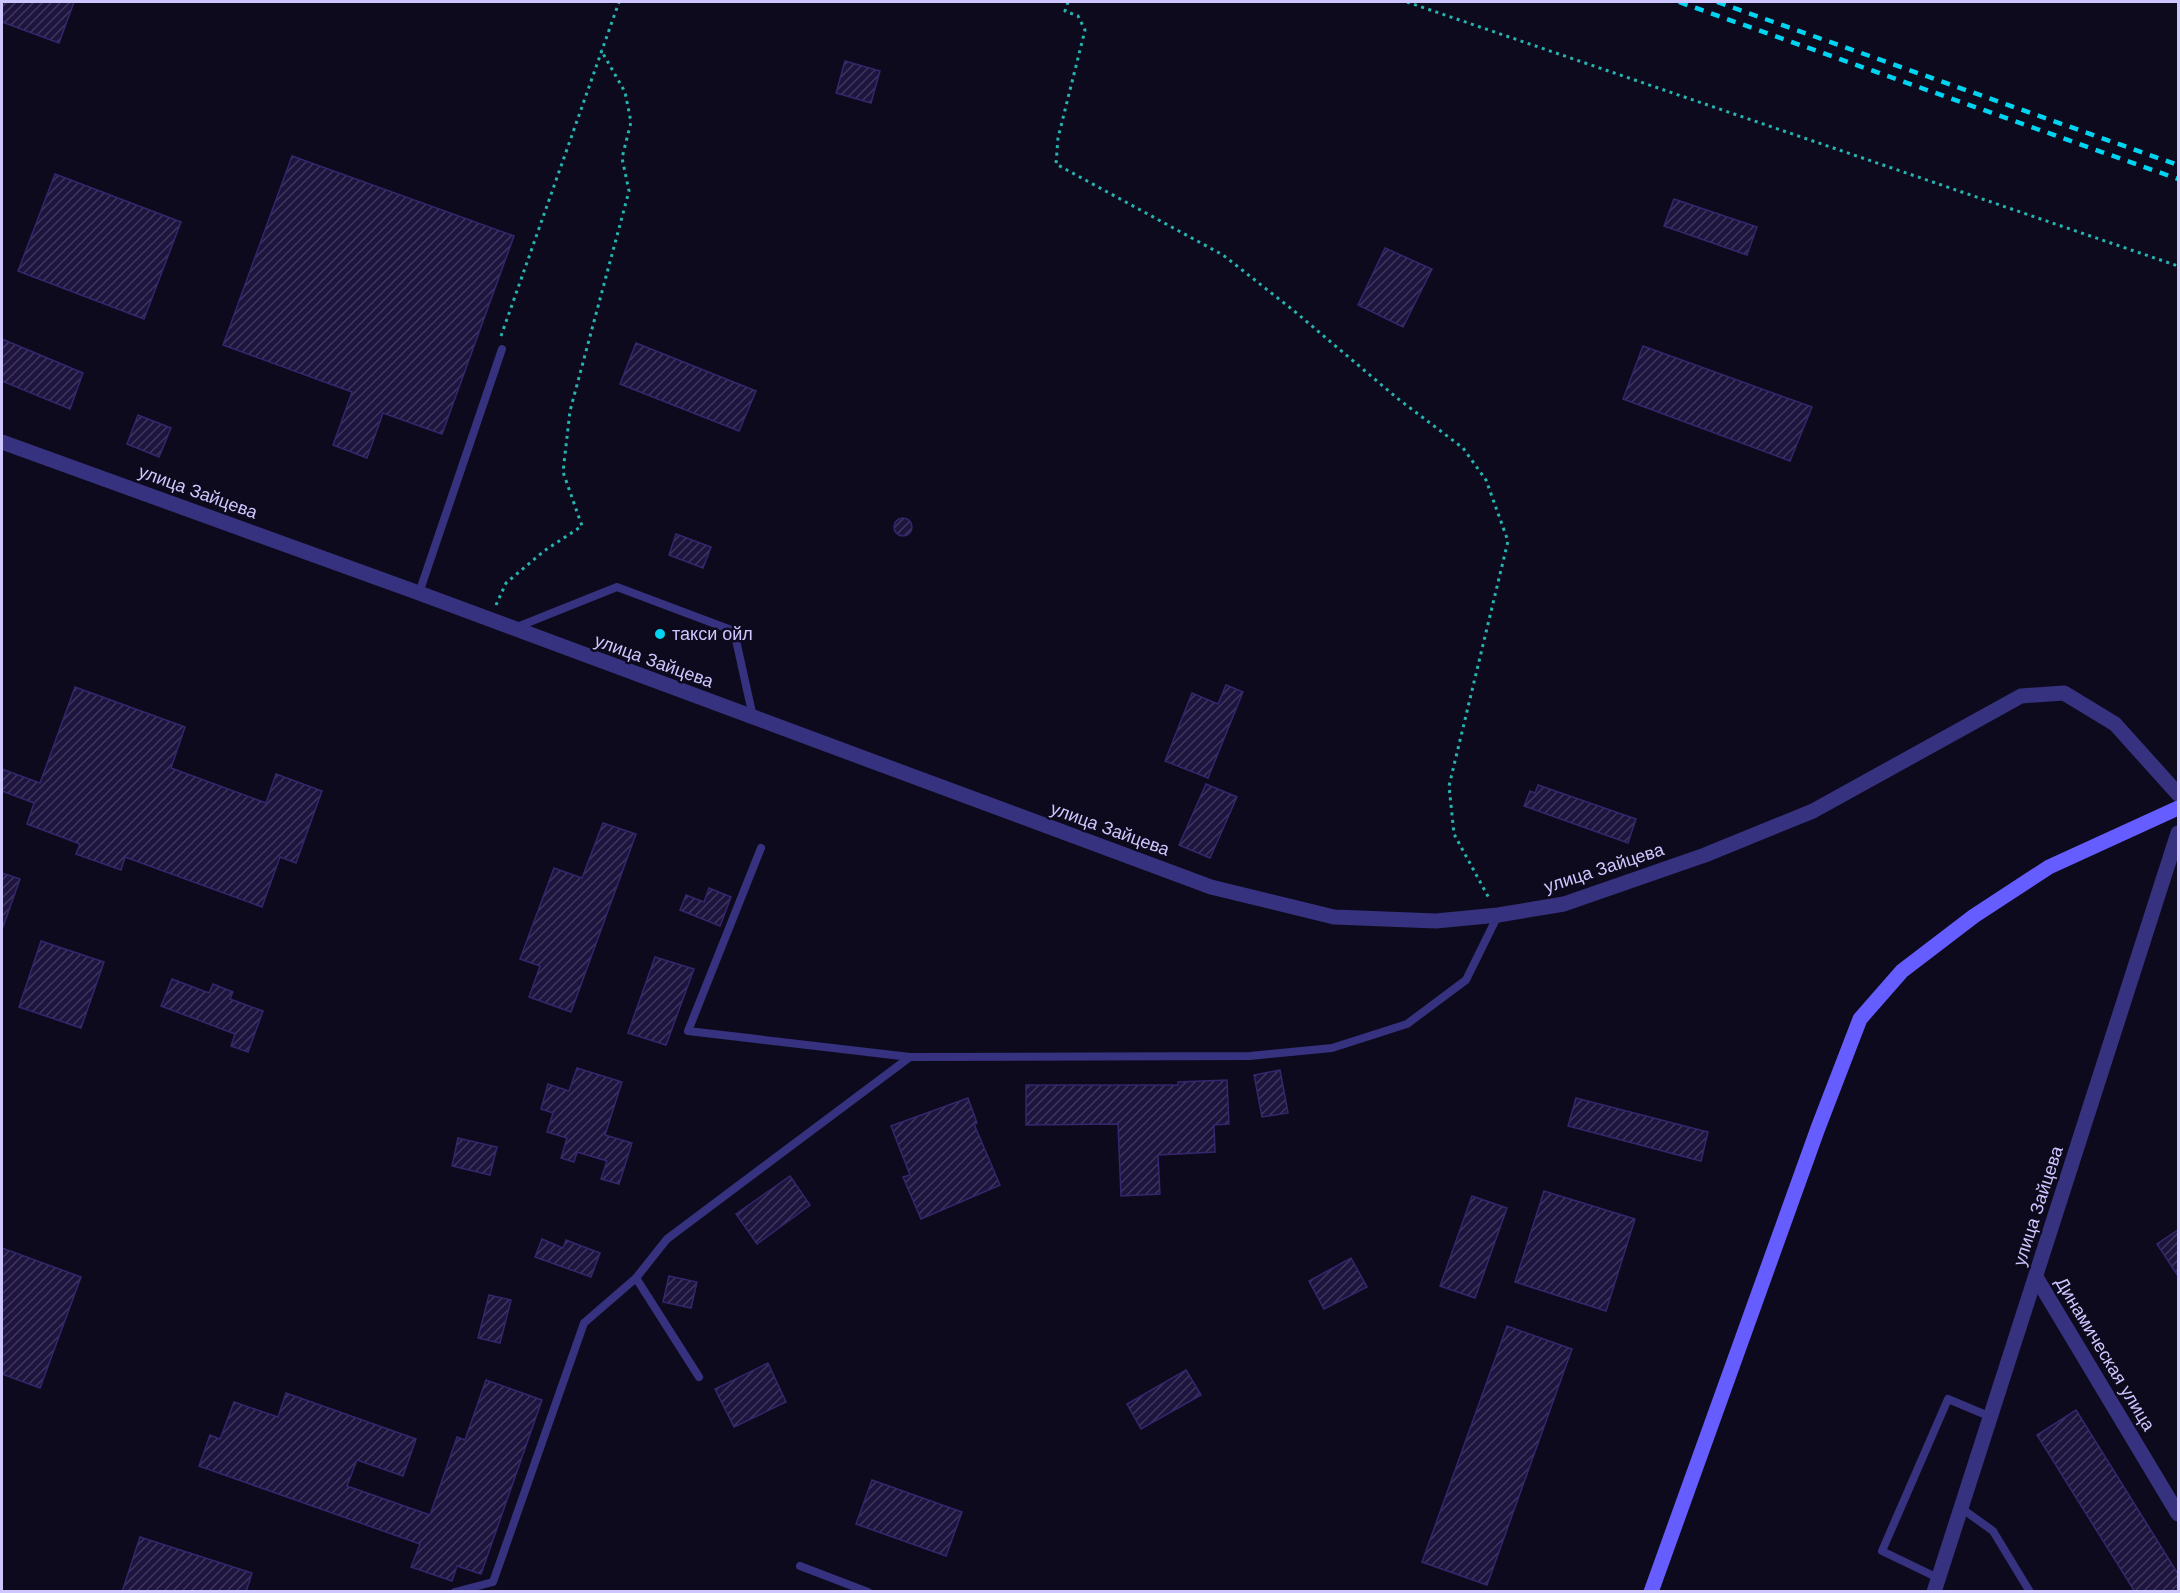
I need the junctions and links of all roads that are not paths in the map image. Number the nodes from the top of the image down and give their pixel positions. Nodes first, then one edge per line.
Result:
1 (502, 350) road end
2 (2, 442) edge
3 (419, 593) junction
4 (511, 630) junction
5 (753, 718) junction
6 (2178, 794) edge
7 (2178, 808) edge
8 (2178, 833) edge
9 (761, 848) dead end
10 (1498, 915) junction
11 (910, 1057) junction
12 (2036, 1277) junction
13 (636, 1278) junction
14 (699, 1377) dead end
15 (1991, 1417) junction
16 (1961, 1508) junction
17 (2178, 1514) edge
18 (800, 1566) dead end
19 (1936, 1585) edge
20 (455, 1592) edge
21 (868, 1592) edge
22 (1651, 1592) edge
23 (2030, 1592) edge

1 - 3 lane
2 - 3 street, улица Зайцева
3 - 4 street, улица Зайцева
4 - 5 street, улица Зайцева
4 - 5 lane
5 - 10 street, улица Зайцева
6 - 10 street, улица Зайцева
7 - 22 street
8 - 12 street, улица Зайцева
9 - 11 lane
10 - 11 lane
11 - 13 lane
12 - 15 street, улица Зайцева
12 - 17 street, Динамическая улица
13 - 14 lane
13 - 20 lane
15 - 16 street, улица Зайцева
15 - 19 lane
16 - 19 street, улица Зайцева
16 - 23 lane
18 - 21 lane

